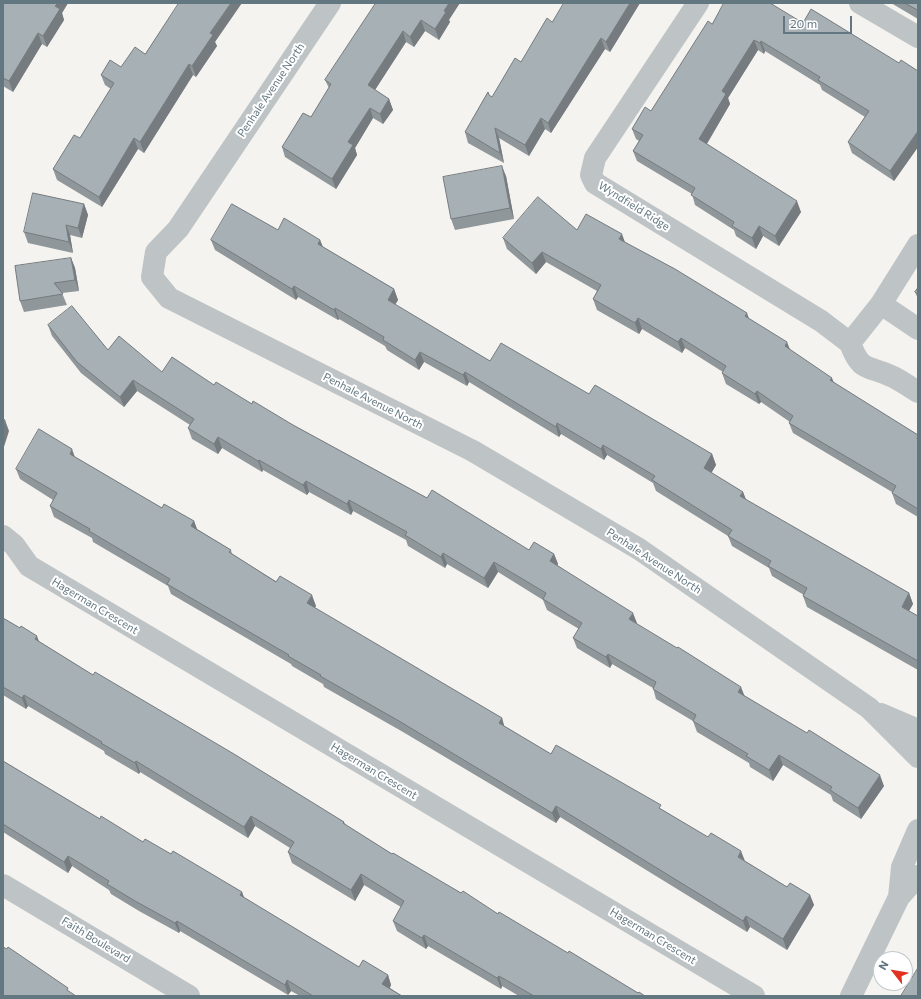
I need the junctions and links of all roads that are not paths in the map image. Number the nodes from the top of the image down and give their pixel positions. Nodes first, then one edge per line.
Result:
1 (330, 3) edge
2 (698, 3) edge
3 (860, 3) edge
4 (918, 37) edge
5 (918, 245) edge
6 (881, 304) junction
7 (918, 329) edge
8 (850, 344) junction
9 (918, 392) edge
10 (3, 536) edge
11 (869, 708) junction
12 (918, 730) edge
13 (918, 757) edge
14 (918, 830) edge
15 (918, 876) edge
16 (3, 885) edge
17 (899, 897) junction
18 (189, 996) edge
19 (754, 996) edge
20 (852, 996) edge

1 - 11 street, Penhale Avenue North
2 - 8 street, Wyndfield Ridge
3 - 4 street
5 - 6 street
6 - 7 street
6 - 8 street
8 - 9 street, Wyndfield Ridge
10 - 19 street, Hagerman Crescent
11 - 12 street, Penhale Avenue North
11 - 13 street, Penhale Avenue North
14 - 17 street
15 - 17 street
16 - 18 street, Faith Boulevard
17 - 20 street

